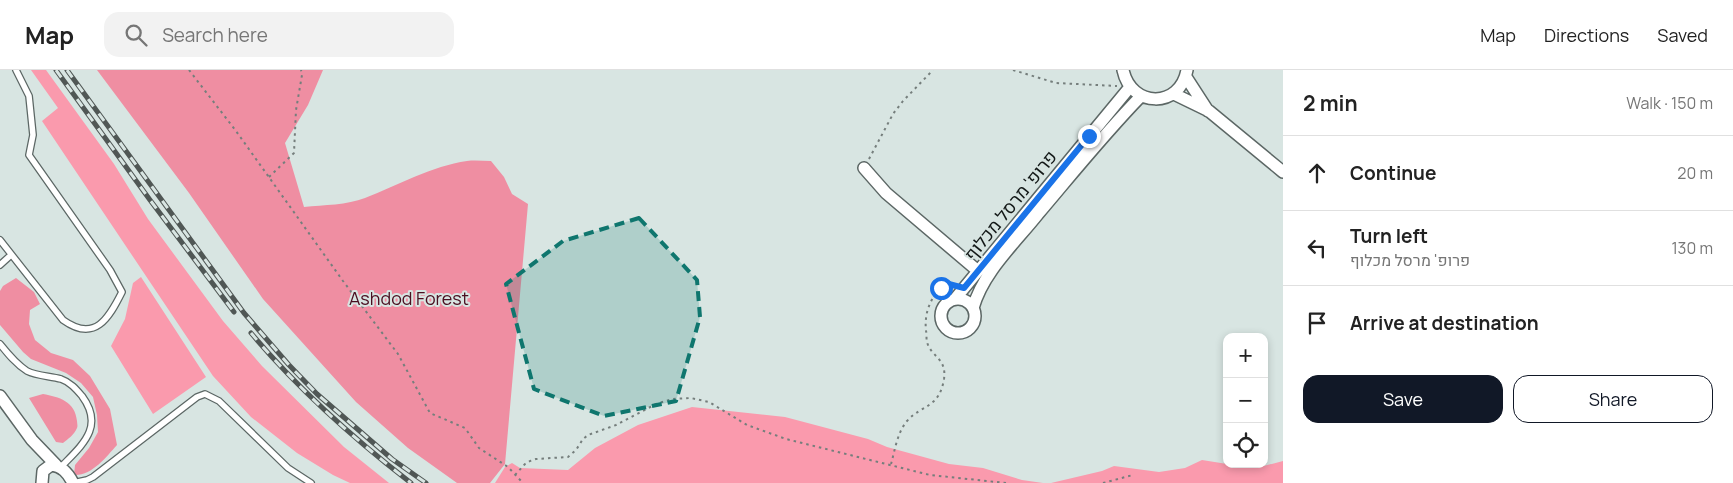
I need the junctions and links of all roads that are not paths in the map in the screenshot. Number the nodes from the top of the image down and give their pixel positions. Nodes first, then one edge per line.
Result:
1 (16, 70) edge
2 (1123, 70) edge
3 (1186, 73) edge
4 (1130, 87) junction
5 (1174, 94) junction
6 (1141, 96) junction
7 (1209, 112) junction
8 (864, 168) road end
9 (1283, 172) edge
10 (0, 240) edge
11 (11, 255) junction
12 (0, 265) edge
13 (978, 272) junction
14 (955, 299) junction
15 (973, 308) junction
16 (0, 344) edge
17 (0, 396) edge
18 (32, 440) junction
19 (58, 466) junction
20 (41, 480) edge
21 (73, 483) edge
22 (311, 483) edge

1 - 11 lane
2 - 4 street
3 - 5 street
3 - 7 street
4 - 6 street
4 - 13 street, פרופ' מרסל מכלוף
5 - 6 street
5 - 7 street
6 - 15 street, פרופ' מרסל מכלוף
7 - 9 street
8 - 13 street
10 - 11 lane
11 - 12 lane
13 - 14 street, פרופ' מרסל מכלוף
14 - 15 street
14 - 15 street
16 - 19 lane
17 - 18 street
18 - 19 street
18 - 20 street
19 - 20 street
19 - 21 street
21 - 22 lane

